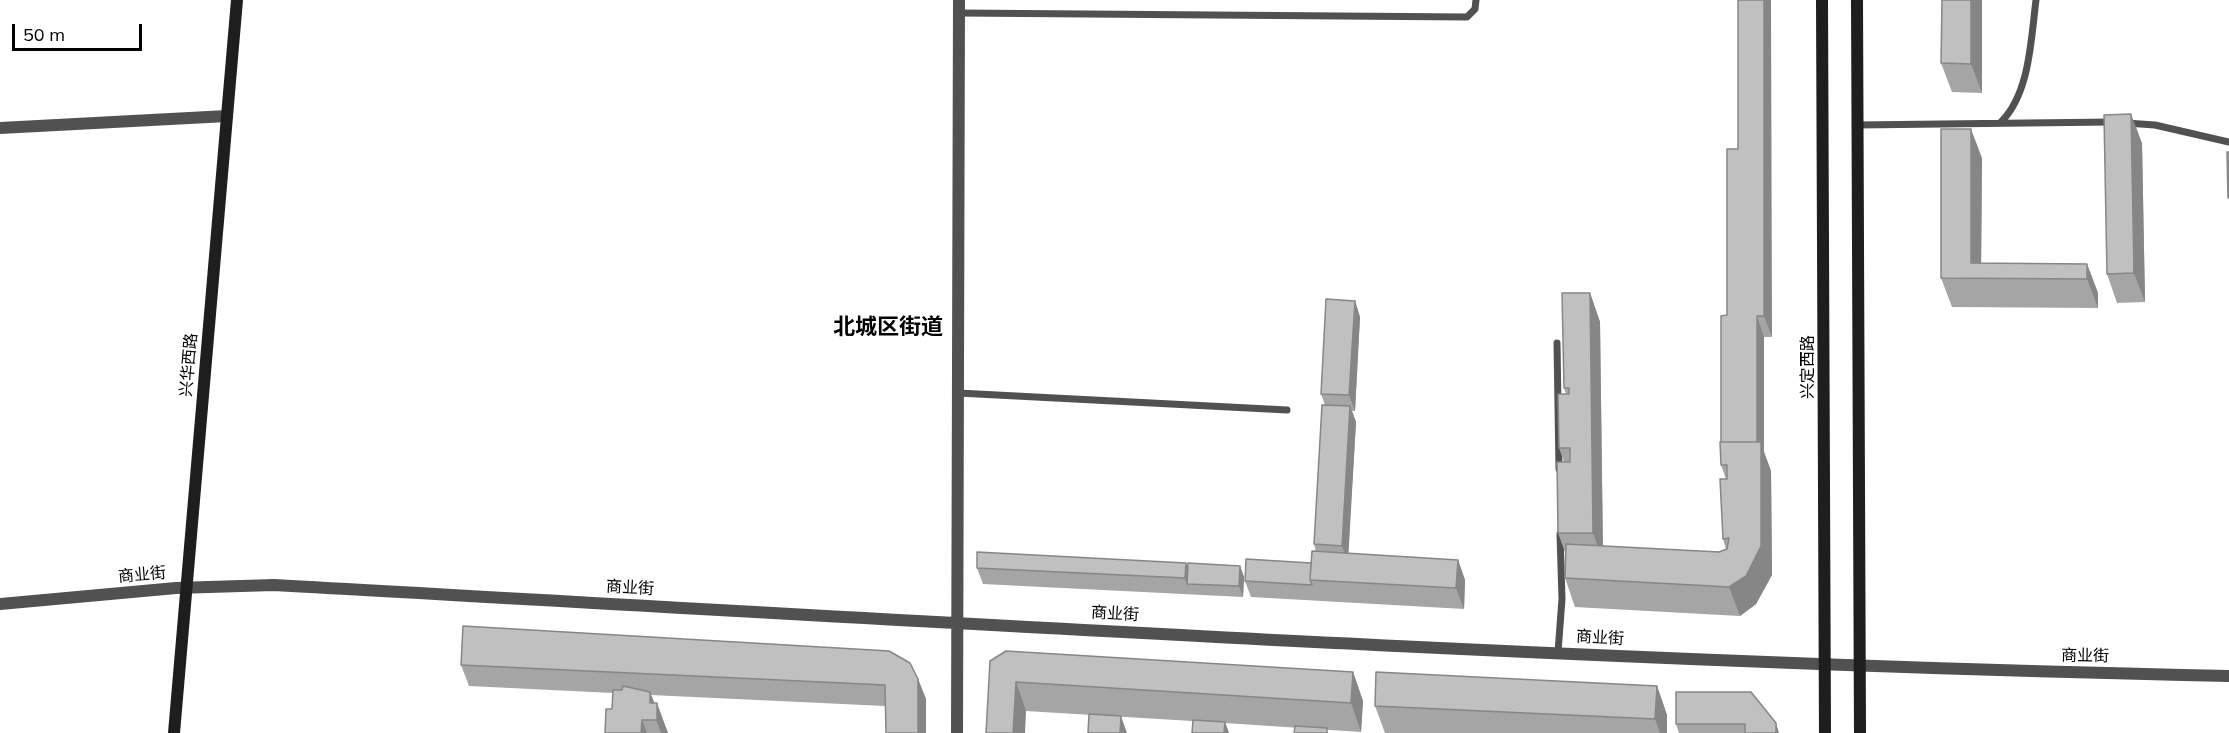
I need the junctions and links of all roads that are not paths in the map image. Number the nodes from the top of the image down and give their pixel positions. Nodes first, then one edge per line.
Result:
1 (237, 0) edge
2 (959, 0) edge
3 (1476, 0) edge
4 (1822, 0) edge
5 (1857, 0) edge
6 (2036, 0) edge
7 (959, 13) junction
8 (226, 116) junction
9 (2001, 122) junction
10 (1857, 125) junction
11 (0, 128) edge
12 (2229, 142) edge
13 (1557, 343) dead end
14 (958, 393) junction
15 (1287, 410) dead end
16 (1560, 482) edge
17 (1560, 529) edge
18 (186, 588) junction
19 (0, 604) edge
20 (957, 623) junction
21 (1558, 652) junction
22 (1825, 665) junction
23 (1860, 667) junction
24 (2229, 676) edge
25 (174, 733) edge
26 (957, 733) edge
27 (1825, 733) edge
28 (1860, 733) edge

1 - 8 main road, 兴华西路
2 - 7 street
3 - 7 lane
4 - 22 main road, 兴定西路
5 - 10 main road
6 - 9 lane
7 - 14 street
8 - 11 street
8 - 18 main road, 兴华西路
9 - 10 lane
9 - 12 lane
10 - 23 main road
13 - 16 lane
14 - 15 lane
14 - 20 street
17 - 21 lane
18 - 19 street, 商业街
18 - 20 street, 商业街
18 - 25 main road, 兴华西路
20 - 21 street, 商业街
20 - 26 street
21 - 22 street, 商业街
22 - 23 street, 商业街
22 - 27 main road, 兴定西路
23 - 24 street, 商业街
23 - 28 main road

